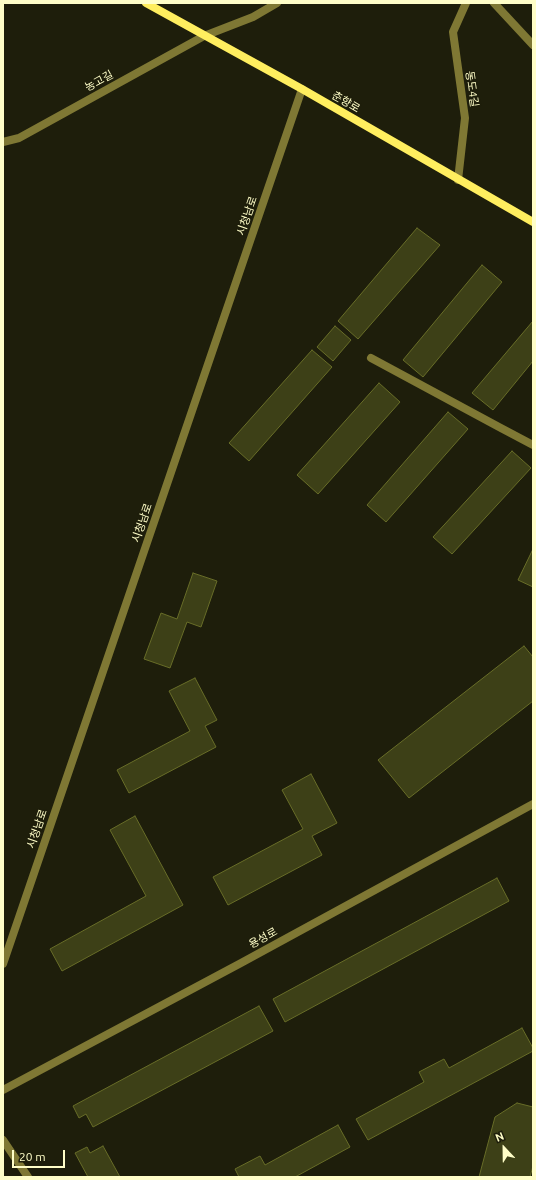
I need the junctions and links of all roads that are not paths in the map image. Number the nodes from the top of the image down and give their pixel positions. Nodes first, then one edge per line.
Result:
1 (146, 3) edge
2 (277, 3) edge
3 (466, 3) edge
4 (494, 3) edge
5 (204, 36) junction
6 (533, 45) edge
7 (302, 89) junction
8 (3, 142) edge
9 (458, 180) junction
10 (533, 222) edge
11 (371, 358) dead end
12 (533, 444) edge
13 (533, 804) edge
14 (3, 964) edge
15 (3, 1090) edge
16 (3, 1140) edge
17 (28, 1177) edge

1 - 5 street, 춘향로
2 - 5 street, 농고길
3 - 9 street, 동도4길
4 - 6 street
5 - 7 street, 춘향로
5 - 8 street, 농고길
7 - 9 street, 춘향로
7 - 14 street, 시청남로
9 - 10 street, 춘향로
11 - 12 street
13 - 15 street, 용성로
16 - 17 street

